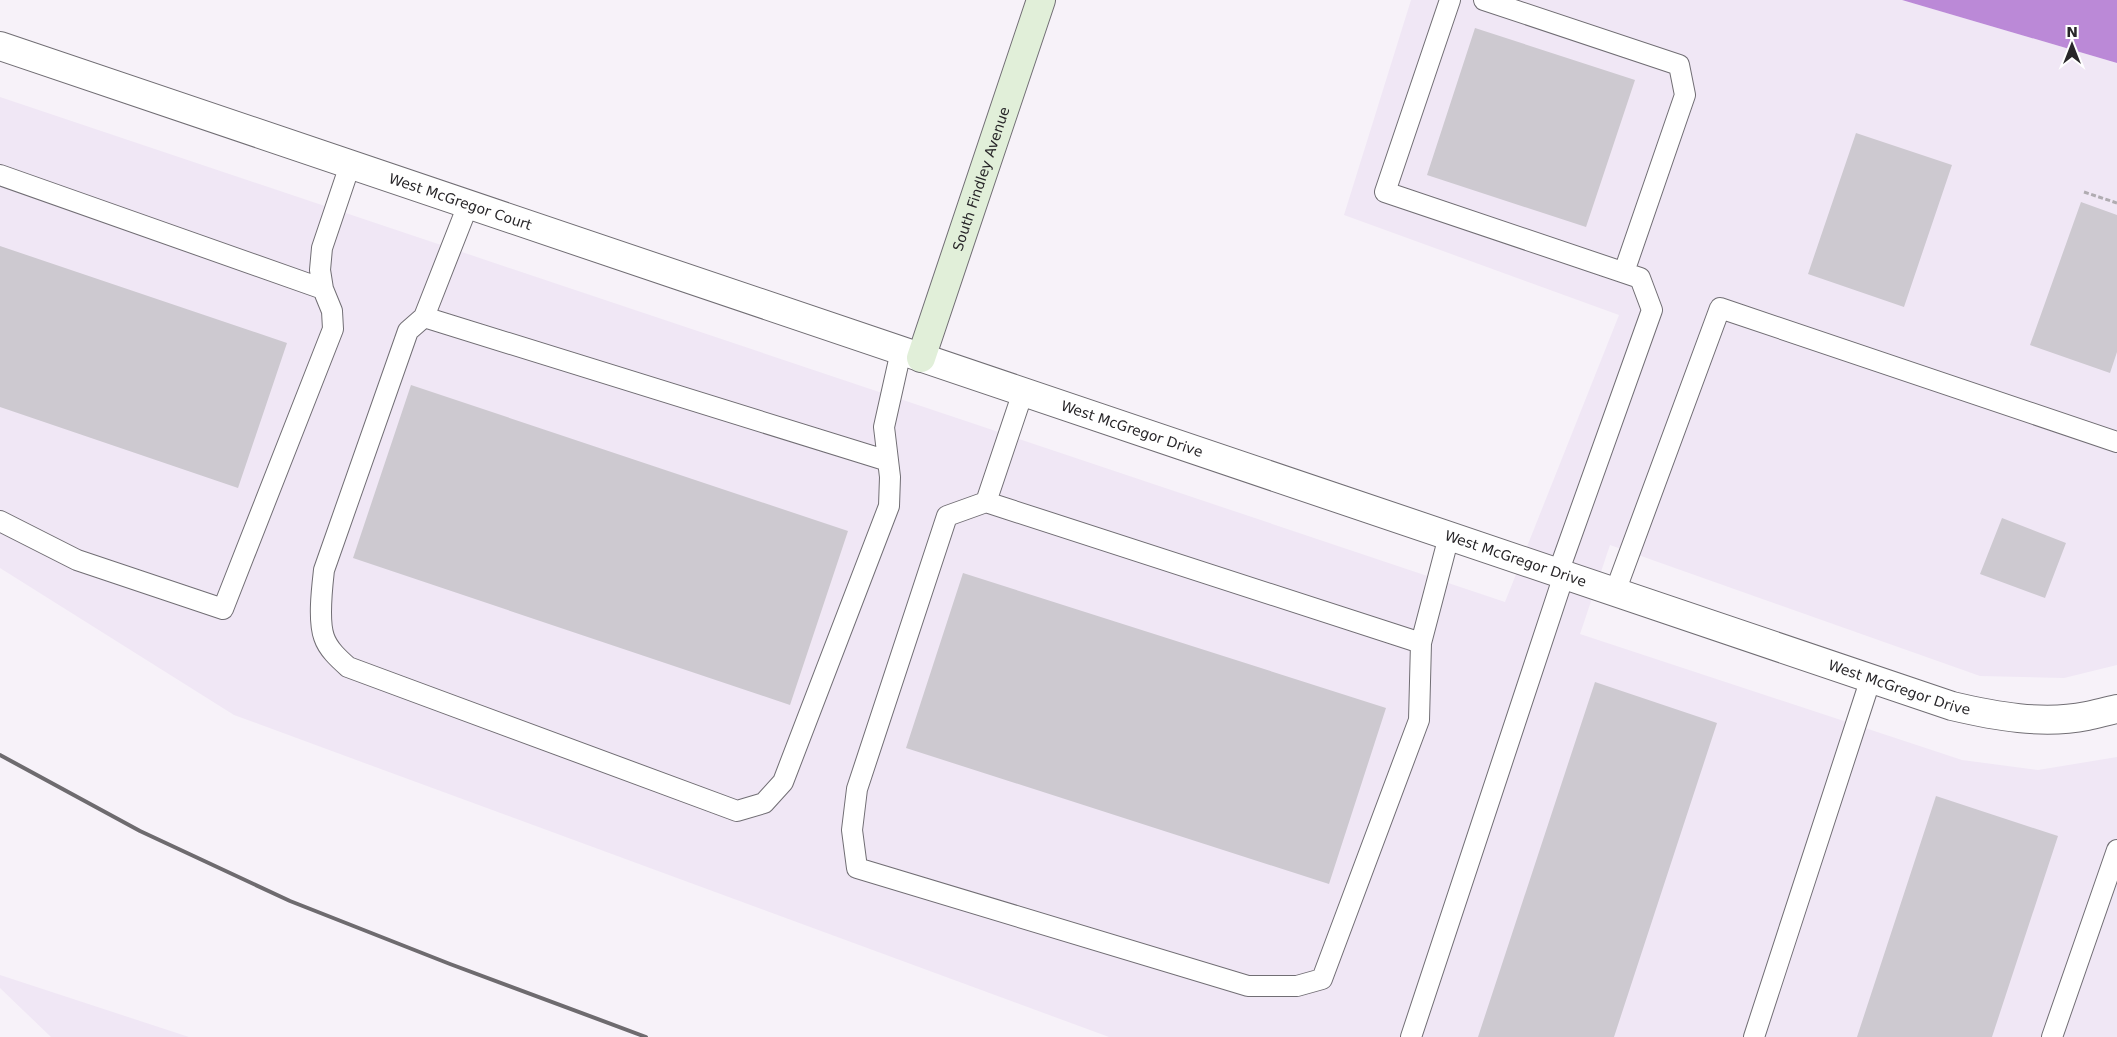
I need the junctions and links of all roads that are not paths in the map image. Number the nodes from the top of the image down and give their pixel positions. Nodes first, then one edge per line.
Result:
1 (1041, 0) edge
2 (1450, 0) edge
3 (1484, 0) edge
4 (0, 46) edge
5 (350, 165) junction
6 (0, 175) edge
7 (468, 205) junction
8 (1624, 272) junction
9 (323, 289) junction
10 (424, 317) junction
11 (911, 354) junction
12 (1023, 392) junction
13 (2117, 442) edge
14 (888, 461) junction
15 (986, 502) junction
16 (0, 521) edge
17 (1449, 536) junction
18 (1561, 574) junction
19 (1615, 592) junction
20 (1421, 643) junction
21 (1871, 678) junction
22 (2116, 715) edge
23 (2117, 850) edge
24 (1411, 1037) edge
25 (1754, 1037) edge
26 (2052, 1037) edge

1 - 11 street, South Findley Avenue
2 - 8 lane
3 - 8 lane
4 - 5 street, West McGregor Court
5 - 7 street, West McGregor Court
5 - 9 lane
6 - 9 lane
7 - 10 lane
7 - 11 street, West McGregor Court
8 - 18 lane
9 - 16 lane
10 - 14 lane
10 - 14 lane
11 - 12 street, West McGregor Drive
11 - 14 lane
12 - 15 lane
12 - 17 street, West McGregor Drive
13 - 19 lane
15 - 20 lane
15 - 20 lane
17 - 18 street, West McGregor Drive
17 - 20 lane
18 - 19 street, West McGregor Drive
18 - 24 lane
19 - 21 street, West McGregor Drive
21 - 22 street, West McGregor Drive
21 - 25 lane
23 - 26 lane

